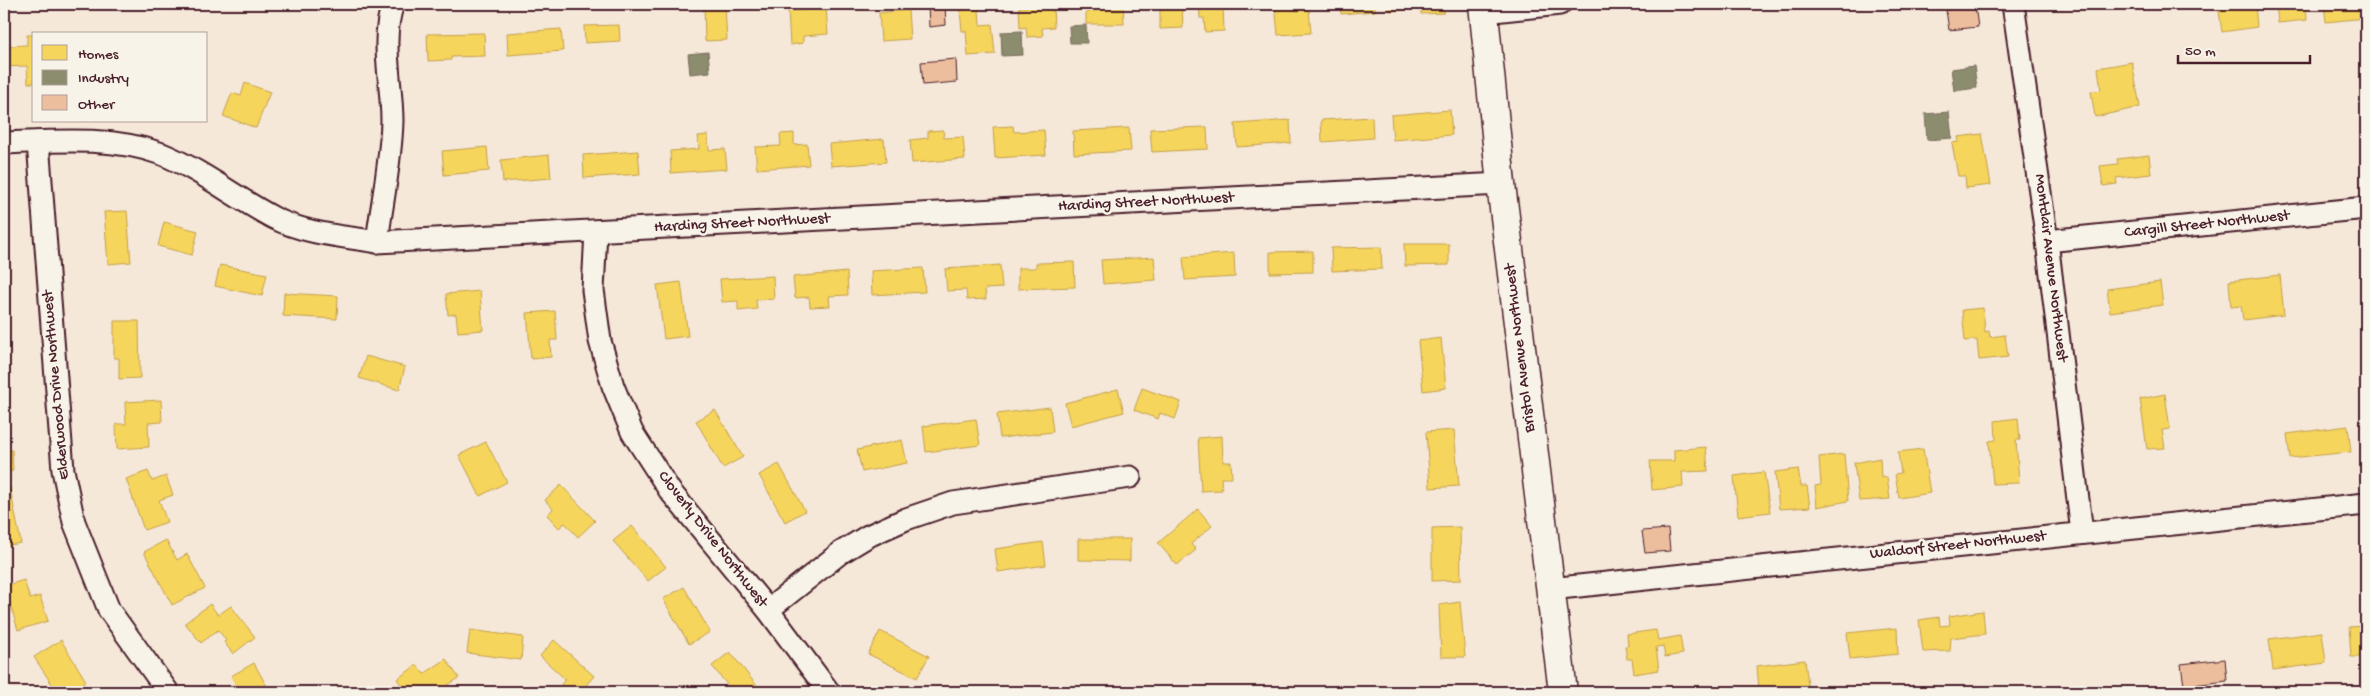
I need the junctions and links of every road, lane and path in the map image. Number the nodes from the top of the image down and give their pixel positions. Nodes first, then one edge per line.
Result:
1 (394, 4) edge
2 (1560, 4) edge
3 (2013, 4) edge
4 (1484, 8) edge
5 (38, 142) junction
6 (4, 143) edge
7 (1501, 184) junction
8 (2366, 208) edge
9 (596, 231) junction
10 (2047, 241) junction
11 (377, 242) junction
12 (1130, 477) dead end
13 (2366, 504) edge
14 (2082, 533) junction
15 (1550, 589) junction
16 (768, 610) junction
17 (168, 692) edge
18 (829, 692) edge
19 (1563, 692) edge

1 - 11 street
2 - 4 street
3 - 10 street, Montclair Avenue Northwest
4 - 7 street, Bristol Avenue Northwest
5 - 6 street, Harding Street Northwest
5 - 11 street, Harding Street Northwest
5 - 17 street, Elderwood Drive Northwest
7 - 9 street, Harding Street Northwest
7 - 15 street, Bristol Avenue Northwest
8 - 10 street, Cargill Street Northwest
9 - 11 street, Harding Street Northwest
9 - 16 street, Cloverly Drive Northwest
10 - 14 street, Montclair Avenue Northwest
12 - 16 street
13 - 14 street, Waldorf Street Northwest
14 - 15 street, Waldorf Street Northwest
15 - 19 street, Bristol Avenue Northwest
16 - 18 street, Cloverly Drive Northwest

